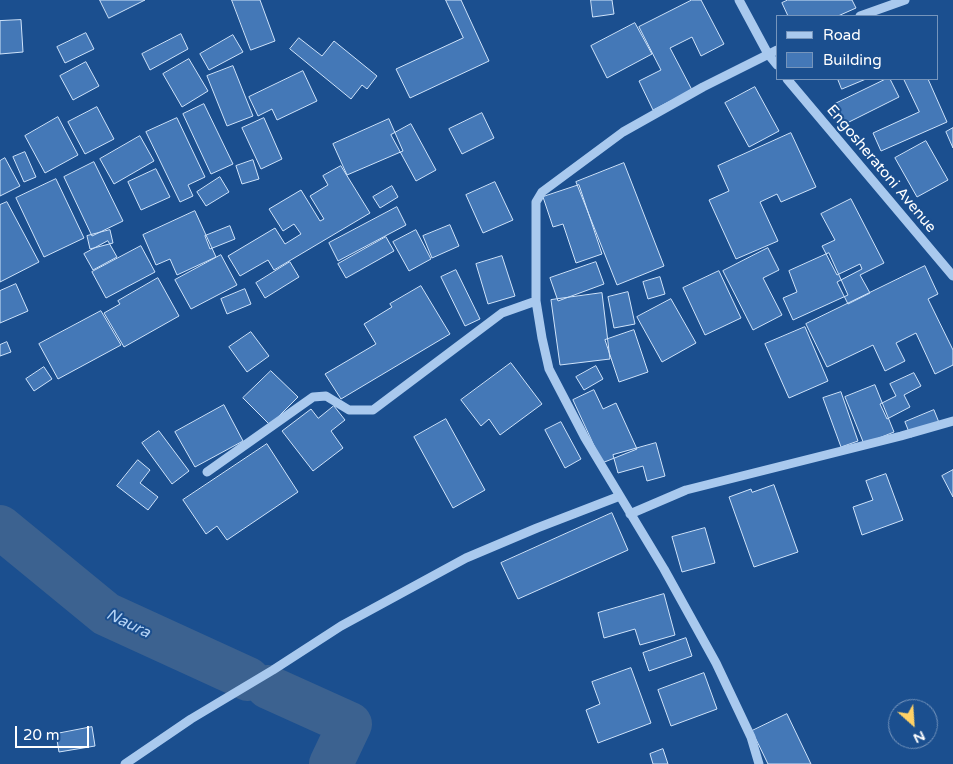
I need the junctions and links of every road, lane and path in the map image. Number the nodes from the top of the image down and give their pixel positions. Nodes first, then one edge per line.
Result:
1 (739, 0) edge
2 (905, 0) edge
3 (863, 15) edge
4 (772, 52) edge
5 (788, 80) edge
6 (953, 276) edge
7 (536, 301) junction
8 (953, 421) edge
9 (207, 472) dead end
10 (620, 496) junction
11 (630, 514) junction
12 (125, 764) edge
13 (759, 764) edge

1 - 4 street
2 - 3 street
4 - 7 street
5 - 6 street, Engosheratoni Avenue
7 - 9 street
7 - 10 street
8 - 11 street
10 - 11 street
10 - 12 street
11 - 13 street

